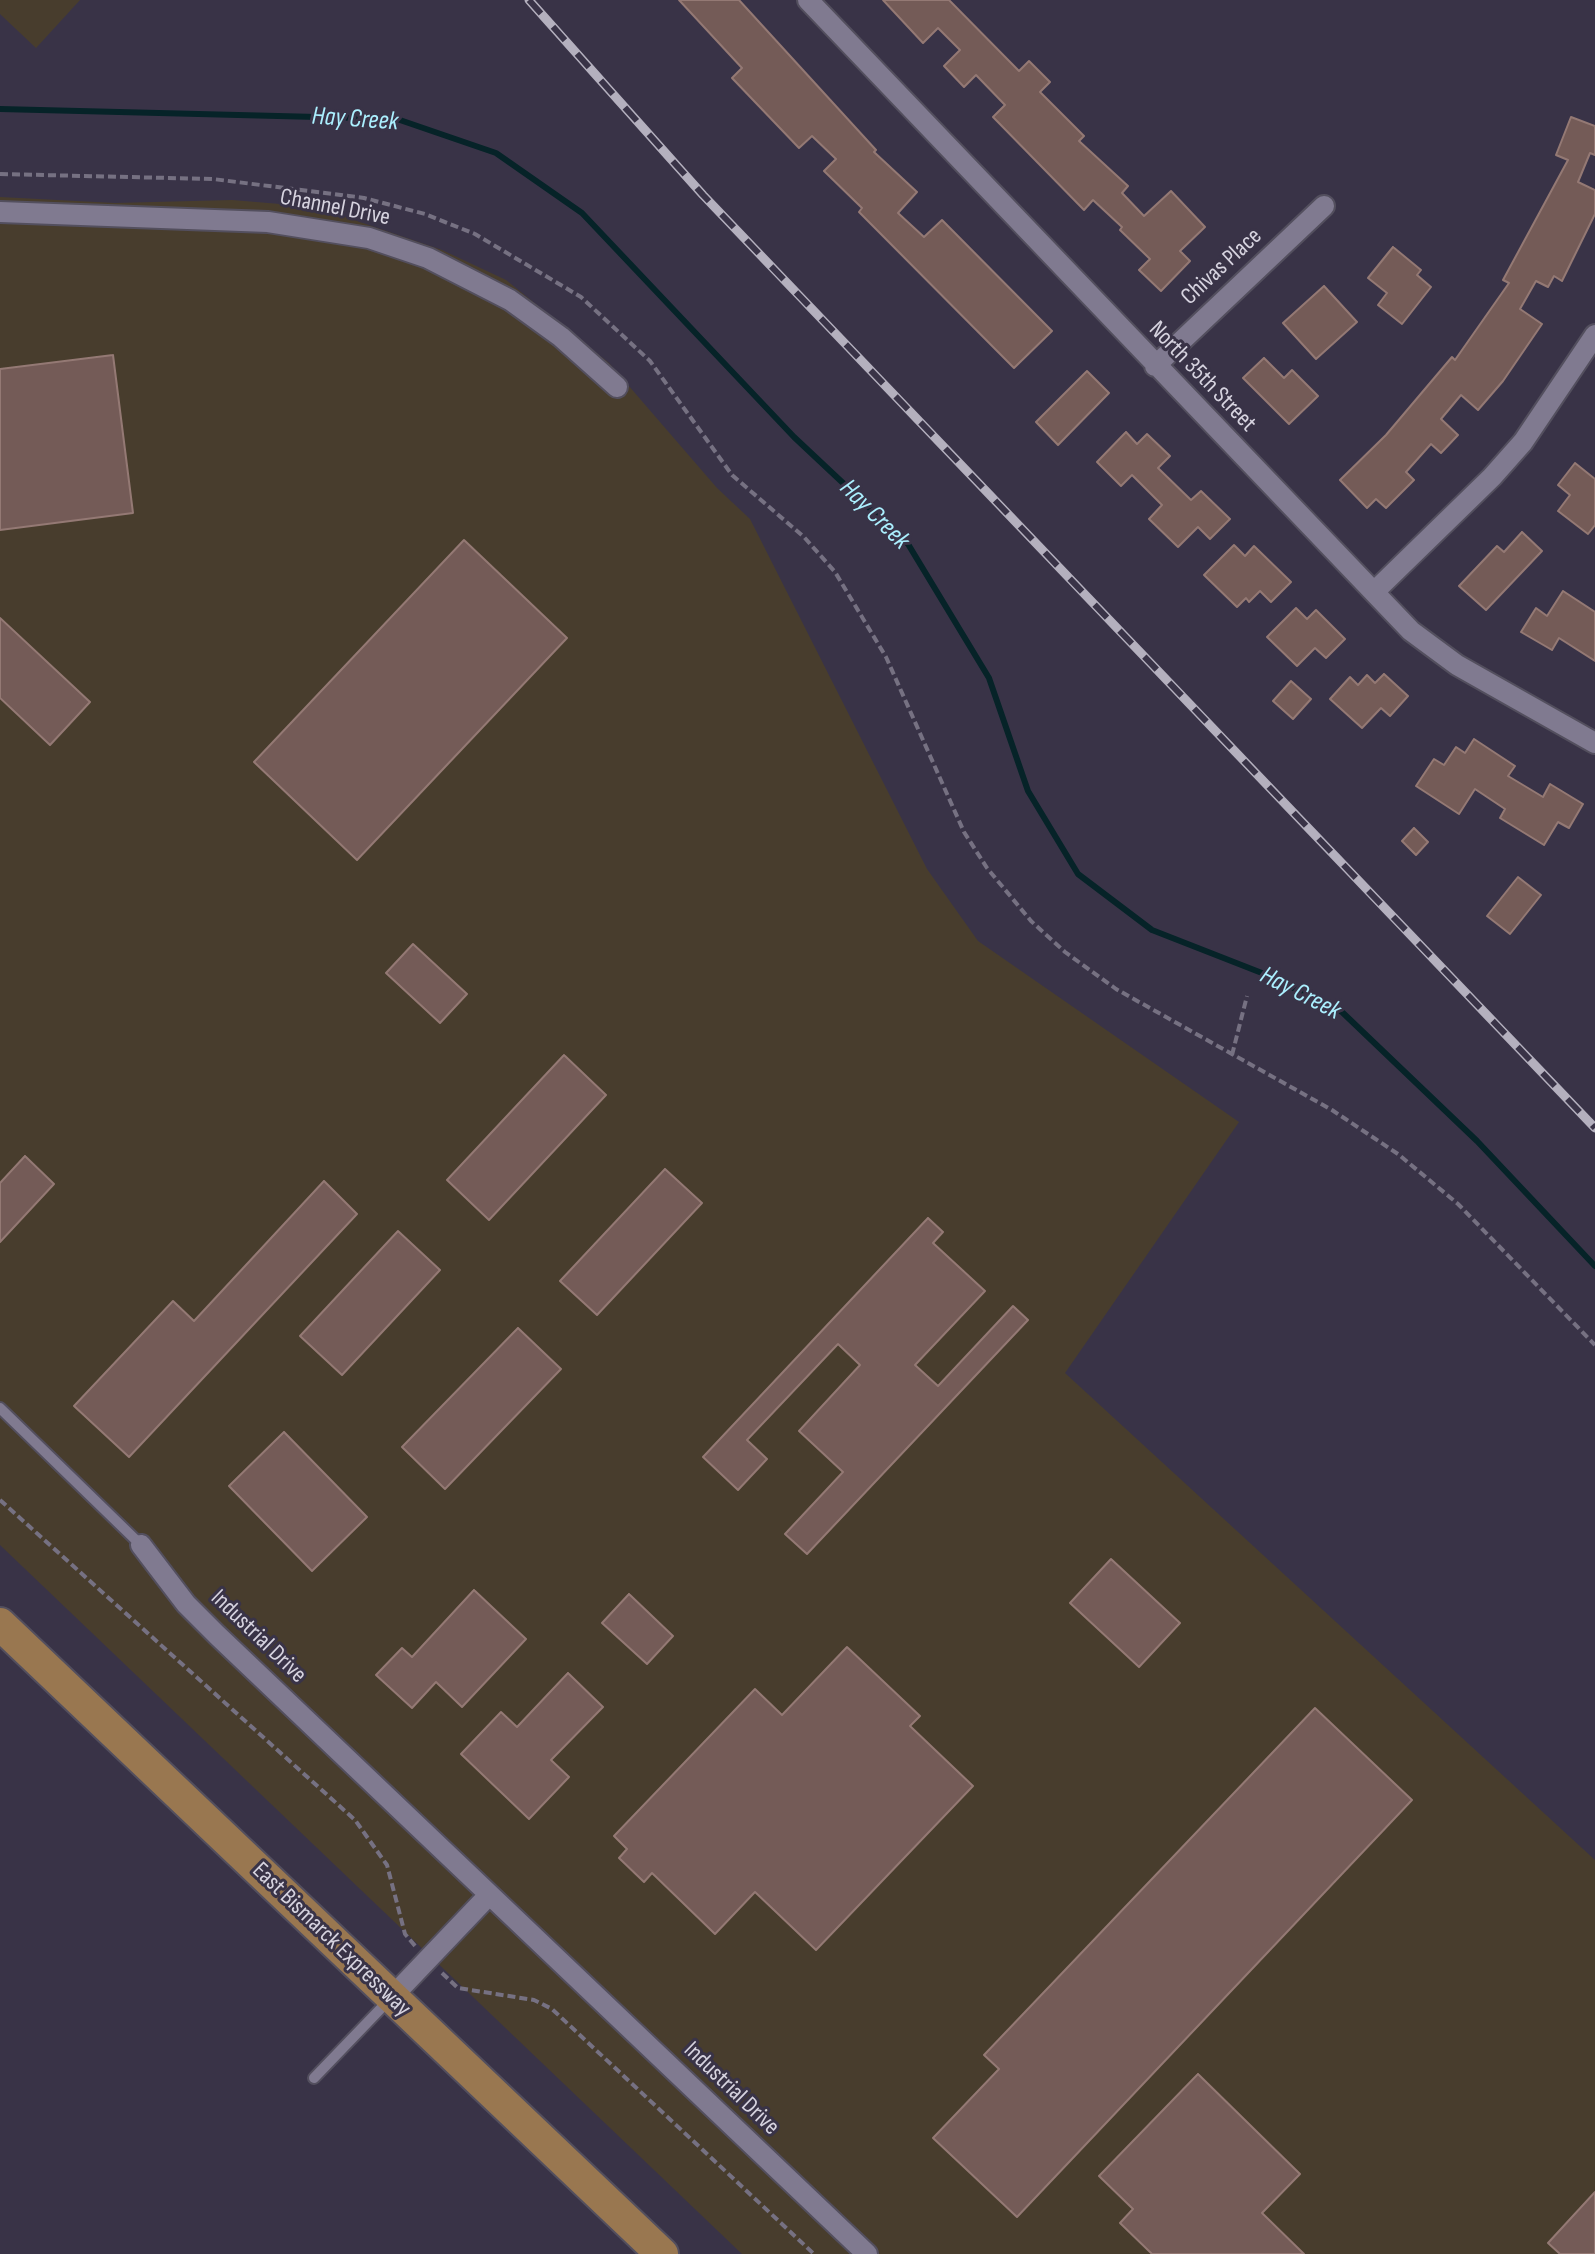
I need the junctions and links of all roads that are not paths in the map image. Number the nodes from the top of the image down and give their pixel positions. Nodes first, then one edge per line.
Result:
1 (808, 0) edge
2 (1324, 206) dead end
3 (0, 212) edge
4 (1595, 335) edge
5 (1155, 366) junction
6 (617, 387) dead end
7 (1374, 592) junction
8 (1595, 743) edge
9 (0, 1408) edge
10 (141, 1545) joint
11 (0, 1624) edge
12 (489, 1895) junction
13 (391, 1998) junction
14 (314, 2078) dead end
15 (662, 2254) edge
16 (867, 2254) edge

1 - 5 street, North 35th Street
2 - 5 street, Chivas Place
3 - 6 street, Channel Drive
4 - 7 street
5 - 7 street, North 35th Street
7 - 8 street, North 35th Street
9 - 10 lane, Industrial Drive
10 - 12 street, Industrial Drive
11 - 13 main road, East Bismarck Expressway
12 - 13 street
12 - 16 street, Industrial Drive
13 - 14 lane
13 - 15 main road, East Bismarck Expressway

